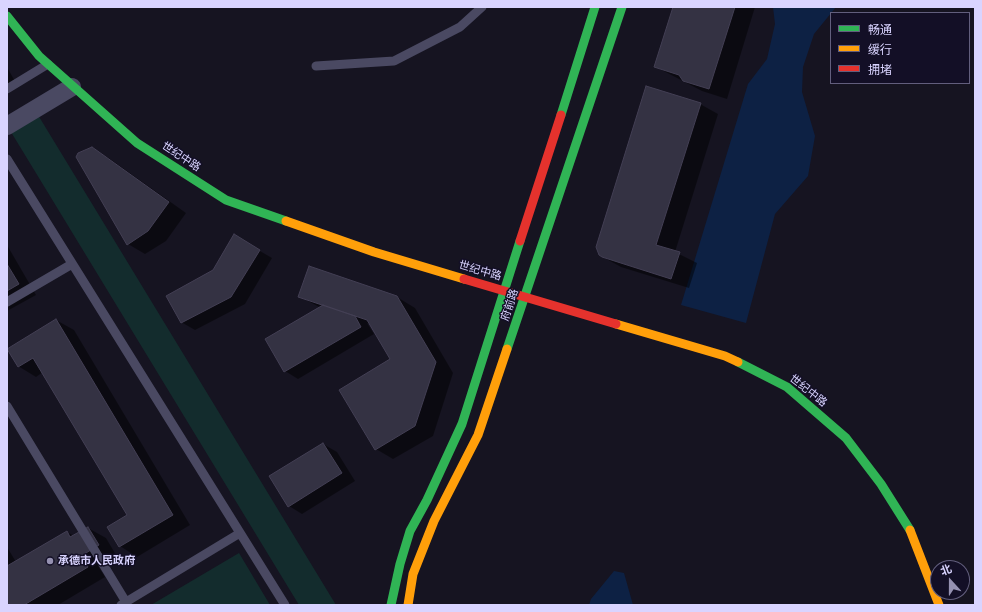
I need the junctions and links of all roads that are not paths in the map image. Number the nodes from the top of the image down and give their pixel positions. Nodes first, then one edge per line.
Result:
1 (482, 7) edge
2 (595, 7) edge
3 (622, 7) edge
4 (7, 16) edge
5 (48, 64) junction
6 (316, 66) dead end
7 (72, 87) junction
8 (7, 89) edge
9 (7, 126) edge
10 (7, 159) edge
11 (72, 264) junction
12 (505, 291) junction
13 (525, 297) junction
14 (7, 302) edge
15 (7, 406) edge
16 (240, 533) junction
17 (123, 604) edge
18 (285, 605) edge
19 (391, 605) edge
20 (408, 605) edge
21 (939, 605) edge

1 - 6 lane
2 - 12 main road, 府前路
3 - 13 main road, 府前路
4 - 5 main road, 世纪中路
5 - 7 main road, 世纪中路
5 - 8 lane
7 - 9 street
7 - 12 main road, 世纪中路
10 - 11 lane
11 - 14 lane
11 - 16 lane
12 - 13 main road, 世纪中路
12 - 19 main road, 府前路
13 - 20 main road, 府前路
13 - 21 main road, 世纪中路
15 - 17 lane
16 - 17 lane
16 - 18 lane

